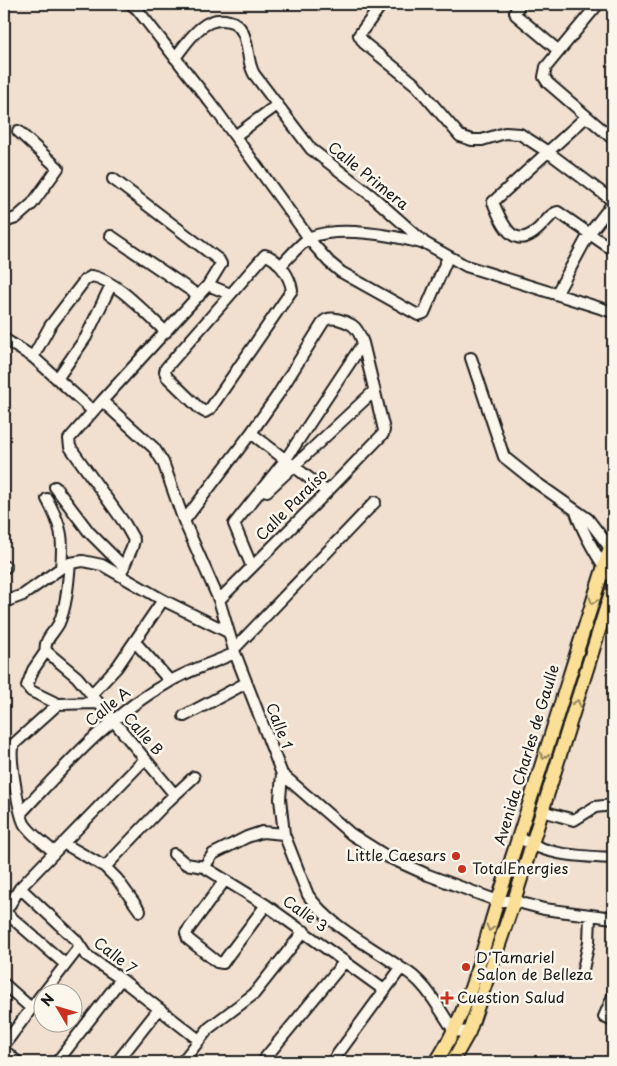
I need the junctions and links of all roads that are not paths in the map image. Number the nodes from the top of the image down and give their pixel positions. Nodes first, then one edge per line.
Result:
1 (131, 4) edge
2 (382, 4) edge
3 (598, 4) edge
4 (518, 8) edge
5 (559, 50) junction
6 (175, 58) junction
7 (277, 105) junction
8 (586, 116) junction
9 (18, 131) dead end
10 (236, 136) junction
11 (613, 139) edge
12 (548, 152) junction
13 (113, 178) dead end
14 (613, 202) edge
15 (4, 222) edge
16 (589, 234) junction
17 (110, 236) dead end
18 (309, 238) junction
19 (425, 244) junction
20 (613, 250) edge
21 (448, 257) junction
22 (280, 266) junction
23 (111, 285) junction
24 (208, 286) junction
25 (557, 293) junction
26 (230, 294) junction
27 (199, 296) junction
28 (613, 312) edge
29 (166, 332) junction
30 (4, 339) edge
31 (363, 343) junction
32 (33, 357) junction
33 (471, 358) dead end
34 (57, 379) junction
35 (374, 391) junction
36 (102, 401) junction
37 (93, 412) junction
38 (251, 433) junction
39 (286, 459) junction
40 (295, 466) junction
41 (54, 487) dead end
42 (327, 492) junction
43 (47, 499) dead end
44 (375, 502) dead end
45 (249, 506) junction
46 (576, 512) junction
47 (184, 521) junction
48 (612, 543) edge
49 (65, 565) junction
50 (252, 567) junction
51 (604, 567) junction
52 (122, 571) junction
53 (613, 585) edge
54 (163, 600) junction
55 (218, 600) junction
56 (4, 602) edge
57 (228, 632) junction
58 (135, 642) junction
59 (46, 651) junction
60 (235, 651) junction
61 (170, 681) junction
62 (246, 683) junction
63 (94, 699) junction
64 (58, 704) junction
65 (184, 716) dead end
66 (112, 721) junction
67 (145, 759) junction
68 (282, 774) junction
69 (194, 777) dead end
70 (175, 795) junction
71 (613, 805) edge
72 (542, 811) junction
73 (21, 813) junction
74 (284, 834) junction
75 (519, 837) junction
76 (63, 843) junction
77 (531, 845) junction
78 (54, 852) junction
79 (174, 854) dead end
80 (613, 858) edge
81 (105, 867) junction
82 (204, 867) junction
83 (225, 880) junction
84 (20, 888) junction
85 (498, 901) junction
86 (514, 901) junction
87 (266, 905) junction
88 (140, 912) dead end
89 (4, 913) edge
90 (590, 916) junction
91 (613, 918) edge
92 (304, 931) junction
93 (80, 946) junction
94 (345, 961) junction
95 (65, 964) junction
96 (401, 968) junction
97 (582, 974) dead end
98 (121, 979) junction
99 (4, 984) edge
100 (50, 984) edge
101 (384, 990) junction
102 (613, 996) edge
103 (31, 1008) joint
104 (159, 1009) junction
105 (608, 1019) edge
106 (454, 1031) junction
107 (469, 1032) junction
108 (199, 1040) junction
109 (4, 1045) edge
110 (4, 1050) edge
111 (17, 1062) edge
112 (57, 1062) edge
113 (117, 1062) edge
114 (182, 1062) edge
115 (265, 1062) edge
116 (332, 1062) edge
117 (436, 1062) edge
118 (452, 1062) edge

1 - 6 street
2 - 12 street
3 - 5 street
4 - 5 street
5 - 8 street
6 - 7 street, Calle Primera
6 - 10 street
7 - 10 street
7 - 19 street, Calle Primera
8 - 11 street
8 - 12 street
9 - 15 street
10 - 18 street
12 - 14 street
12 - 16 street
13 - 24 street
14 - 16 street
16 - 20 street
16 - 25 street
17 - 27 street
18 - 19 street
18 - 21 street
18 - 22 street
19 - 21 street, Calle Primera
21 - 25 street, Calle Primera
22 - 26 street
22 - 26 street
23 - 29 street
23 - 32 street
23 - 34 street
24 - 26 street
24 - 27 street
25 - 28 street, Calle Primera
27 - 29 street
29 - 36 street
30 - 32 street
31 - 35 street
31 - 38 street
31 - 39 street
32 - 34 street
33 - 46 street
34 - 37 street
35 - 40 street
35 - 42 street, Calle Paraíso
36 - 37 street
36 - 47 street, Calle 1
37 - 52 street
38 - 39 street
38 - 47 street
39 - 40 street
39 - 45 street
40 - 42 street
40 - 45 street
41 - 52 street
42 - 50 street, Calle Paraíso
43 - 49 street
44 - 60 street
45 - 50 street
46 - 48 street
46 - 51 street
47 - 55 street, Calle 1
48 - 51 main road, Avenida Charles de Gaulle
49 - 52 street
49 - 56 street
49 - 59 street
50 - 55 street, Calle Paraíso
51 - 53 street
51 -> 75 main road, Avenida Charles de Gaulle
52 - 54 street
72 -> 53 main road, Avenida Charles de Gaulle
54 - 57 street
54 - 58 street
55 - 57 street, Calle 1
57 - 60 street, Calle 1
58 - 61 street
58 - 63 street
59 - 63 street, Calle B
59 - 64 street
60 - 61 street, Calle A
60 - 62 street, Calle 1
61 - 66 street, Calle A
62 - 65 street
62 - 68 street, Calle 1
63 - 64 street
63 - 66 street, Calle B
64 - 73 street
66 - 67 street, Calle B
66 - 73 street, Calle A
67 - 70 street, Calle B
67 - 76 street
68 - 74 street, Calle 1
68 - 85 street
69 - 70 street
70 - 81 street
71 - 72 street
72 - 77 main road, Avenida Charles de Gaulle
73 - 78 street
74 - 82 street
74 - 96 street, Calle 1
75 - 77 street
75 - 85 main road, Avenida Charles de Gaulle
76 - 78 street
76 - 81 street
77 - 80 street
77 - 86 main road, Avenida Charles de Gaulle
78 - 84 street
79 - 82 street, Calle 3
81 - 88 street
82 - 83 street, Calle 3
83 - 87 street, Calle 3
83 - 87 street
84 - 89 street
84 - 93 street, Calle 7
85 - 86 street
85 -> 106 main road, Avenida Charles de Gaulle
86 - 90 street
86 - 107 main road, Avenida Charles de Gaulle
87 - 92 street, Calle 3
89 - 95 street
90 - 91 street
90 - 97 street
92 - 94 street, Calle 3
92 - 108 street
93 - 95 street
93 - 98 street, Calle 7
94 - 101 street, Calle 3
94 - 115 street
95 - 100 street
96 - 101 street
96 - 106 street, Calle 1
98 - 104 street, Calle 7
98 - 112 street
99 - 103 street
101 - 116 street
102 - 105 street
103 - 109 street
104 - 108 street, Calle 7
104 - 113 street
106 - 107 street
106 - 117 main road, Avenida Charles de Gaulle
107 - 118 main road, Avenida Charles de Gaulle
108 - 114 street
110 - 111 street

